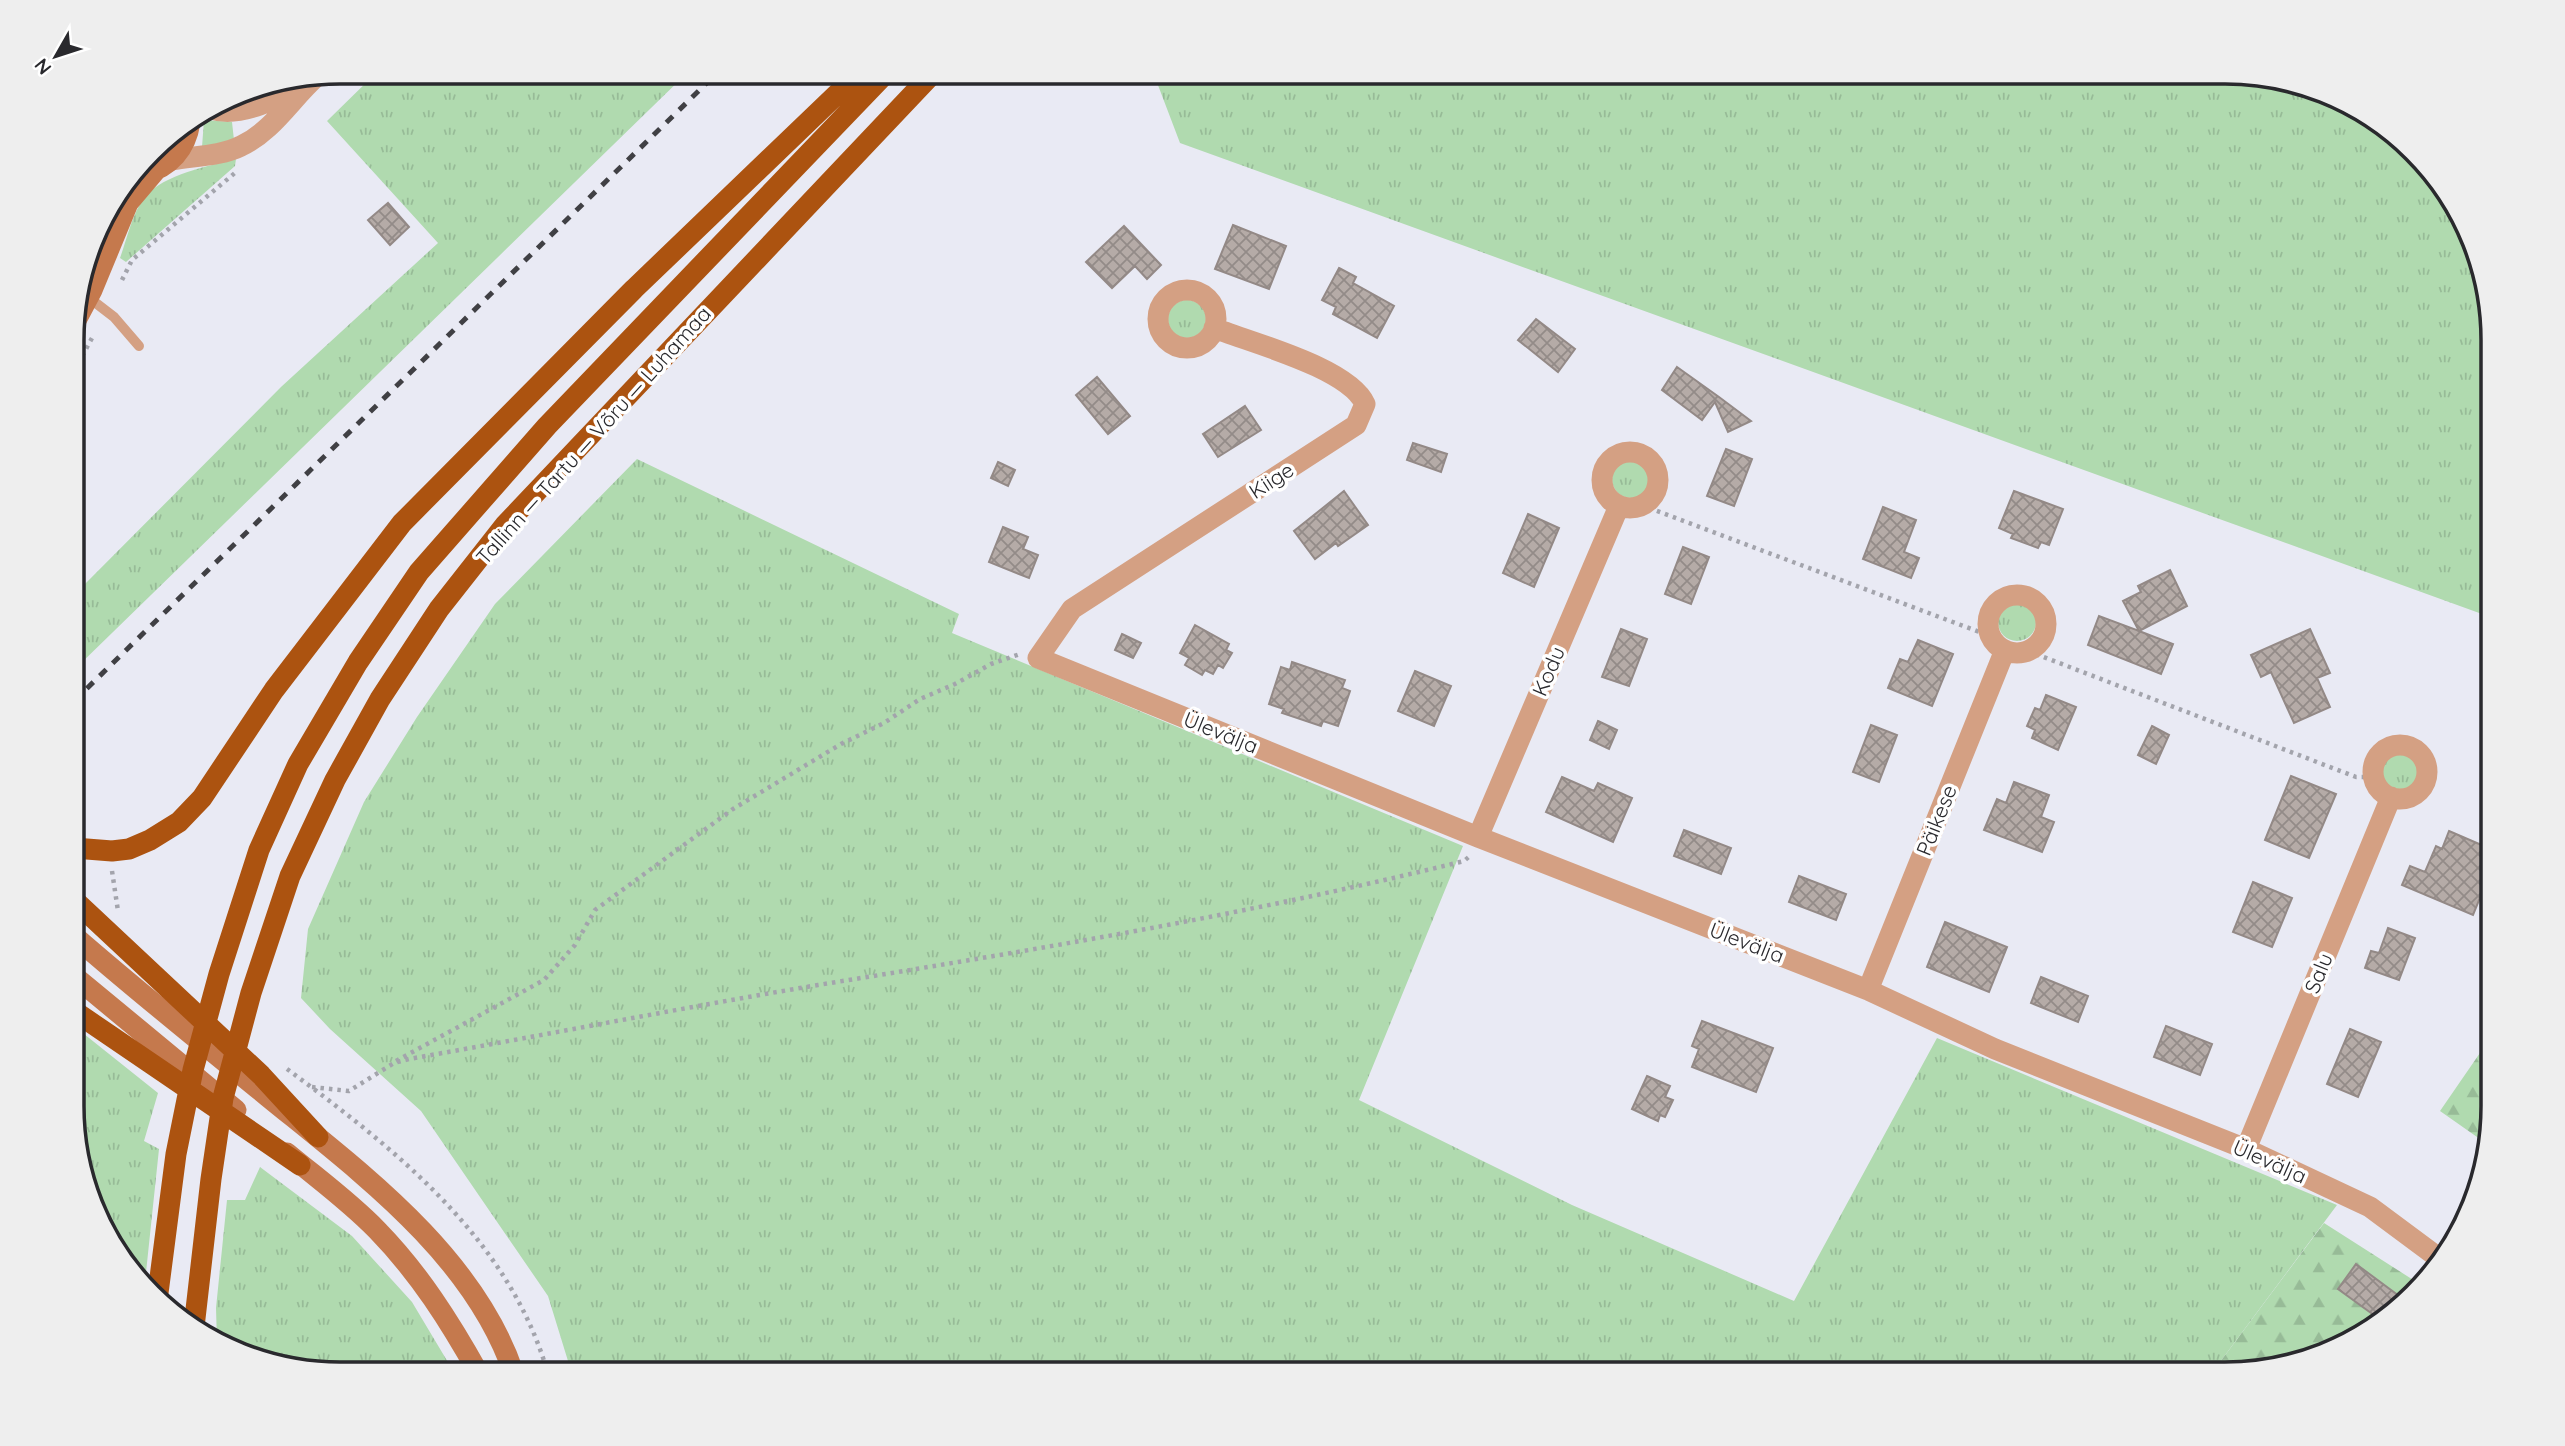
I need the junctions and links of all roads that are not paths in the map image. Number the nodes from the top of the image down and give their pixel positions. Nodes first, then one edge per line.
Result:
1 (848, 84) edge
2 (875, 84) edge
3 (923, 84) edge
4 (306, 86) edge
5 (296, 88) edge
6 (224, 112) edge
7 (186, 135) edge
8 (154, 168) edge
9 (88, 297) joint
10 (1214, 328) dead end
11 (139, 345) dead end
12 (1619, 506) junction
13 (1998, 643) junction
14 (1038, 657) joint
15 (2391, 797) junction
16 (1483, 839) junction
17 (84, 849) edge
18 (84, 909) edge
19 (84, 944) edge
20 (84, 984) edge
21 (1868, 990) junction
22 (84, 1018) edge
23 (318, 1137) junction
24 (2246, 1149) junction
25 (300, 1165) junction
26 (2434, 1254) edge
27 (159, 1287) edge
28 (195, 1317) edge
29 (472, 1362) edge
30 (508, 1362) edge

1 - 17 highway
2 - 27 highway, Tallinn — Tartu — Võru — Luhamaa
3 - 28 highway, Tallinn — Tartu — Võru — Luhamaa
4 - 8 street
5 - 6 street
7 - 8 main road
8 - 9 main road
9 - 11 lane
10 - 14 street, Kiige
12 - 12 street
12 - 16 street, Kodu
13 - 13 street, Päikese
13 - 21 street, Päikese
14 - 16 street, Ülevälja
15 - 15 street
15 - 24 street, Salu
16 - 21 street, Ülevälja
18 - 23 highway
19 - 23 main road
20 - 25 main road
21 - 24 street, Ülevälja
22 - 25 highway
23 - 30 main road
24 - 26 street, Ülevälja
25 - 29 main road

